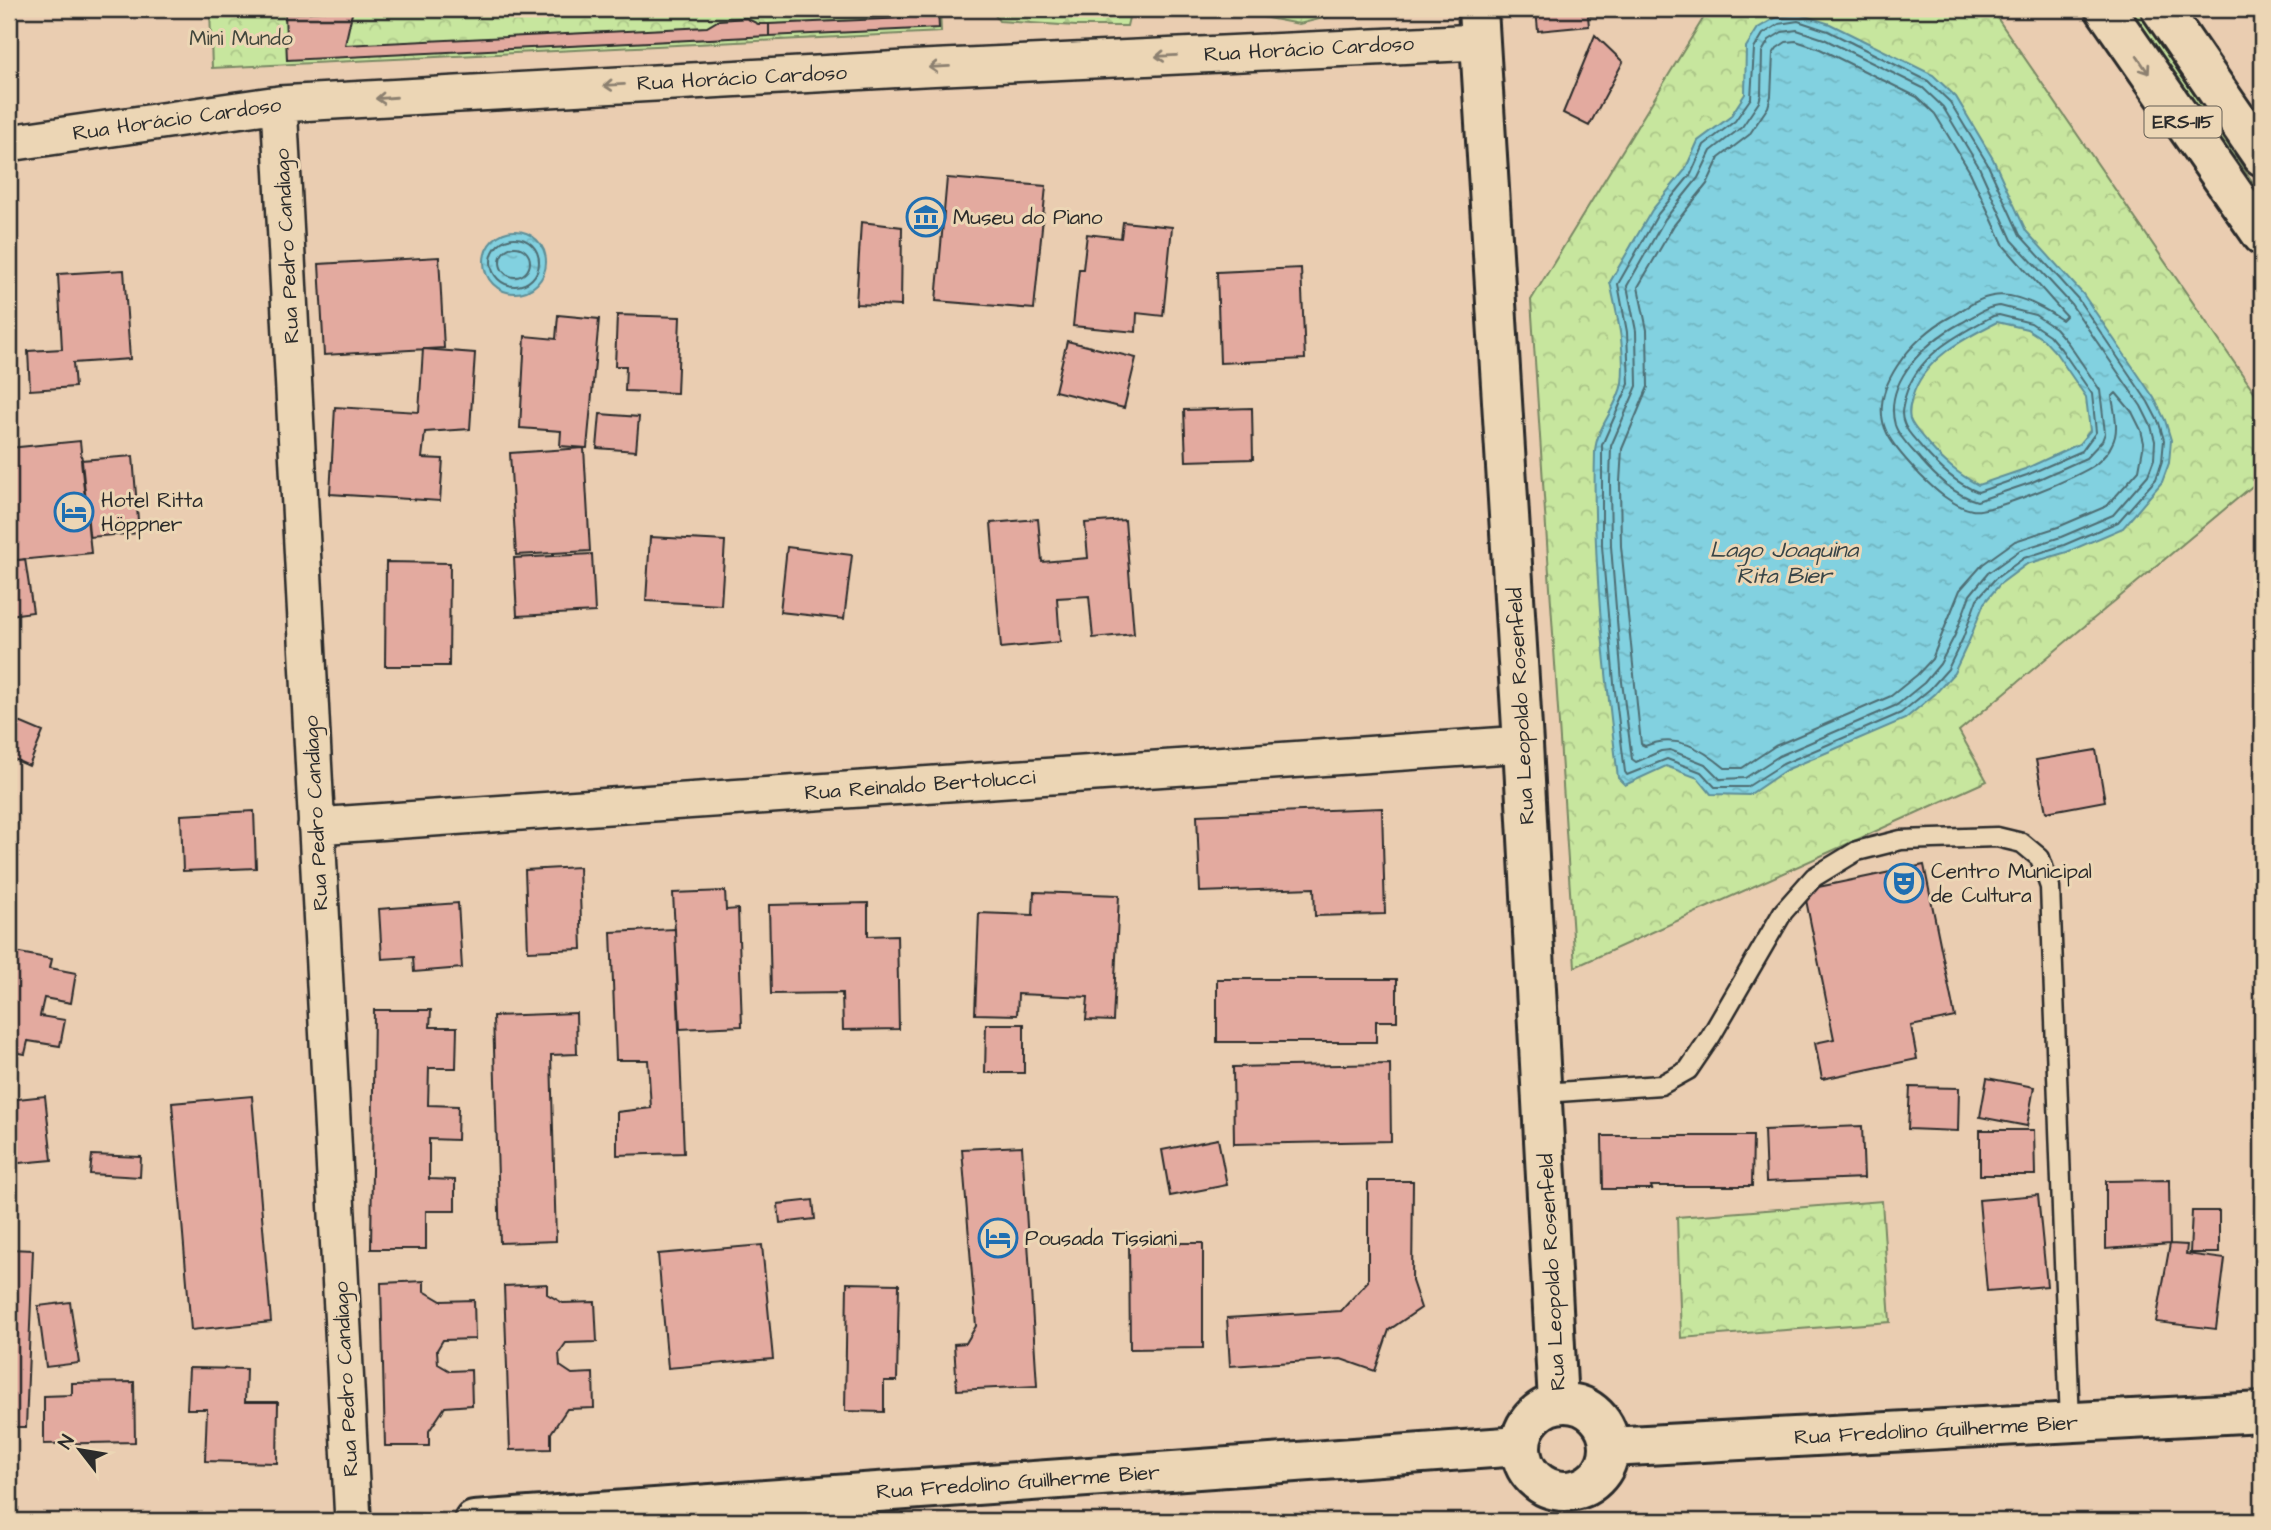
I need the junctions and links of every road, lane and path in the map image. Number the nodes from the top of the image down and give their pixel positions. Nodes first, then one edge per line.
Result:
1 (2105, 9) edge
2 (2161, 9) edge
3 (1478, 25) edge
4 (279, 104) junction
5 (9, 143) edge
6 (2262, 156) edge
7 (2262, 235) edge
8 (1523, 744) junction
9 (316, 826) junction
10 (1543, 1093) junction
11 (1558, 1403) junction
12 (2262, 1412) edge
13 (2070, 1423) junction
14 (1520, 1446) junction
15 (1609, 1447) junction
16 (1565, 1506) edge
17 (353, 1521) edge
18 (474, 1521) edge

1 -> 7 street, ERS-115
2 - 6 street, ERS-115
3 -> 4 street, Rua Horácio Cardoso
3 - 8 street, Rua Leopoldo Rosenfeld
4 - 5 street, Rua Horácio Cardoso
4 - 9 street, Rua Pedro Candiago
8 - 9 street, Rua Reinaldo Bertolucci
8 - 10 street, Rua Leopoldo Rosenfeld
9 - 17 street, Rua Pedro Candiago
10 - 11 street, Rua Leopoldo Rosenfeld
10 - 13 lane
11 - 14 street
11 - 15 street
12 - 13 street, Rua Fredolino Guilherme Bier
13 - 15 street, Rua Fredolino Guilherme Bier
14 - 16 street
14 - 18 street, Rua Fredolino Guilherme Bier
15 - 16 street

